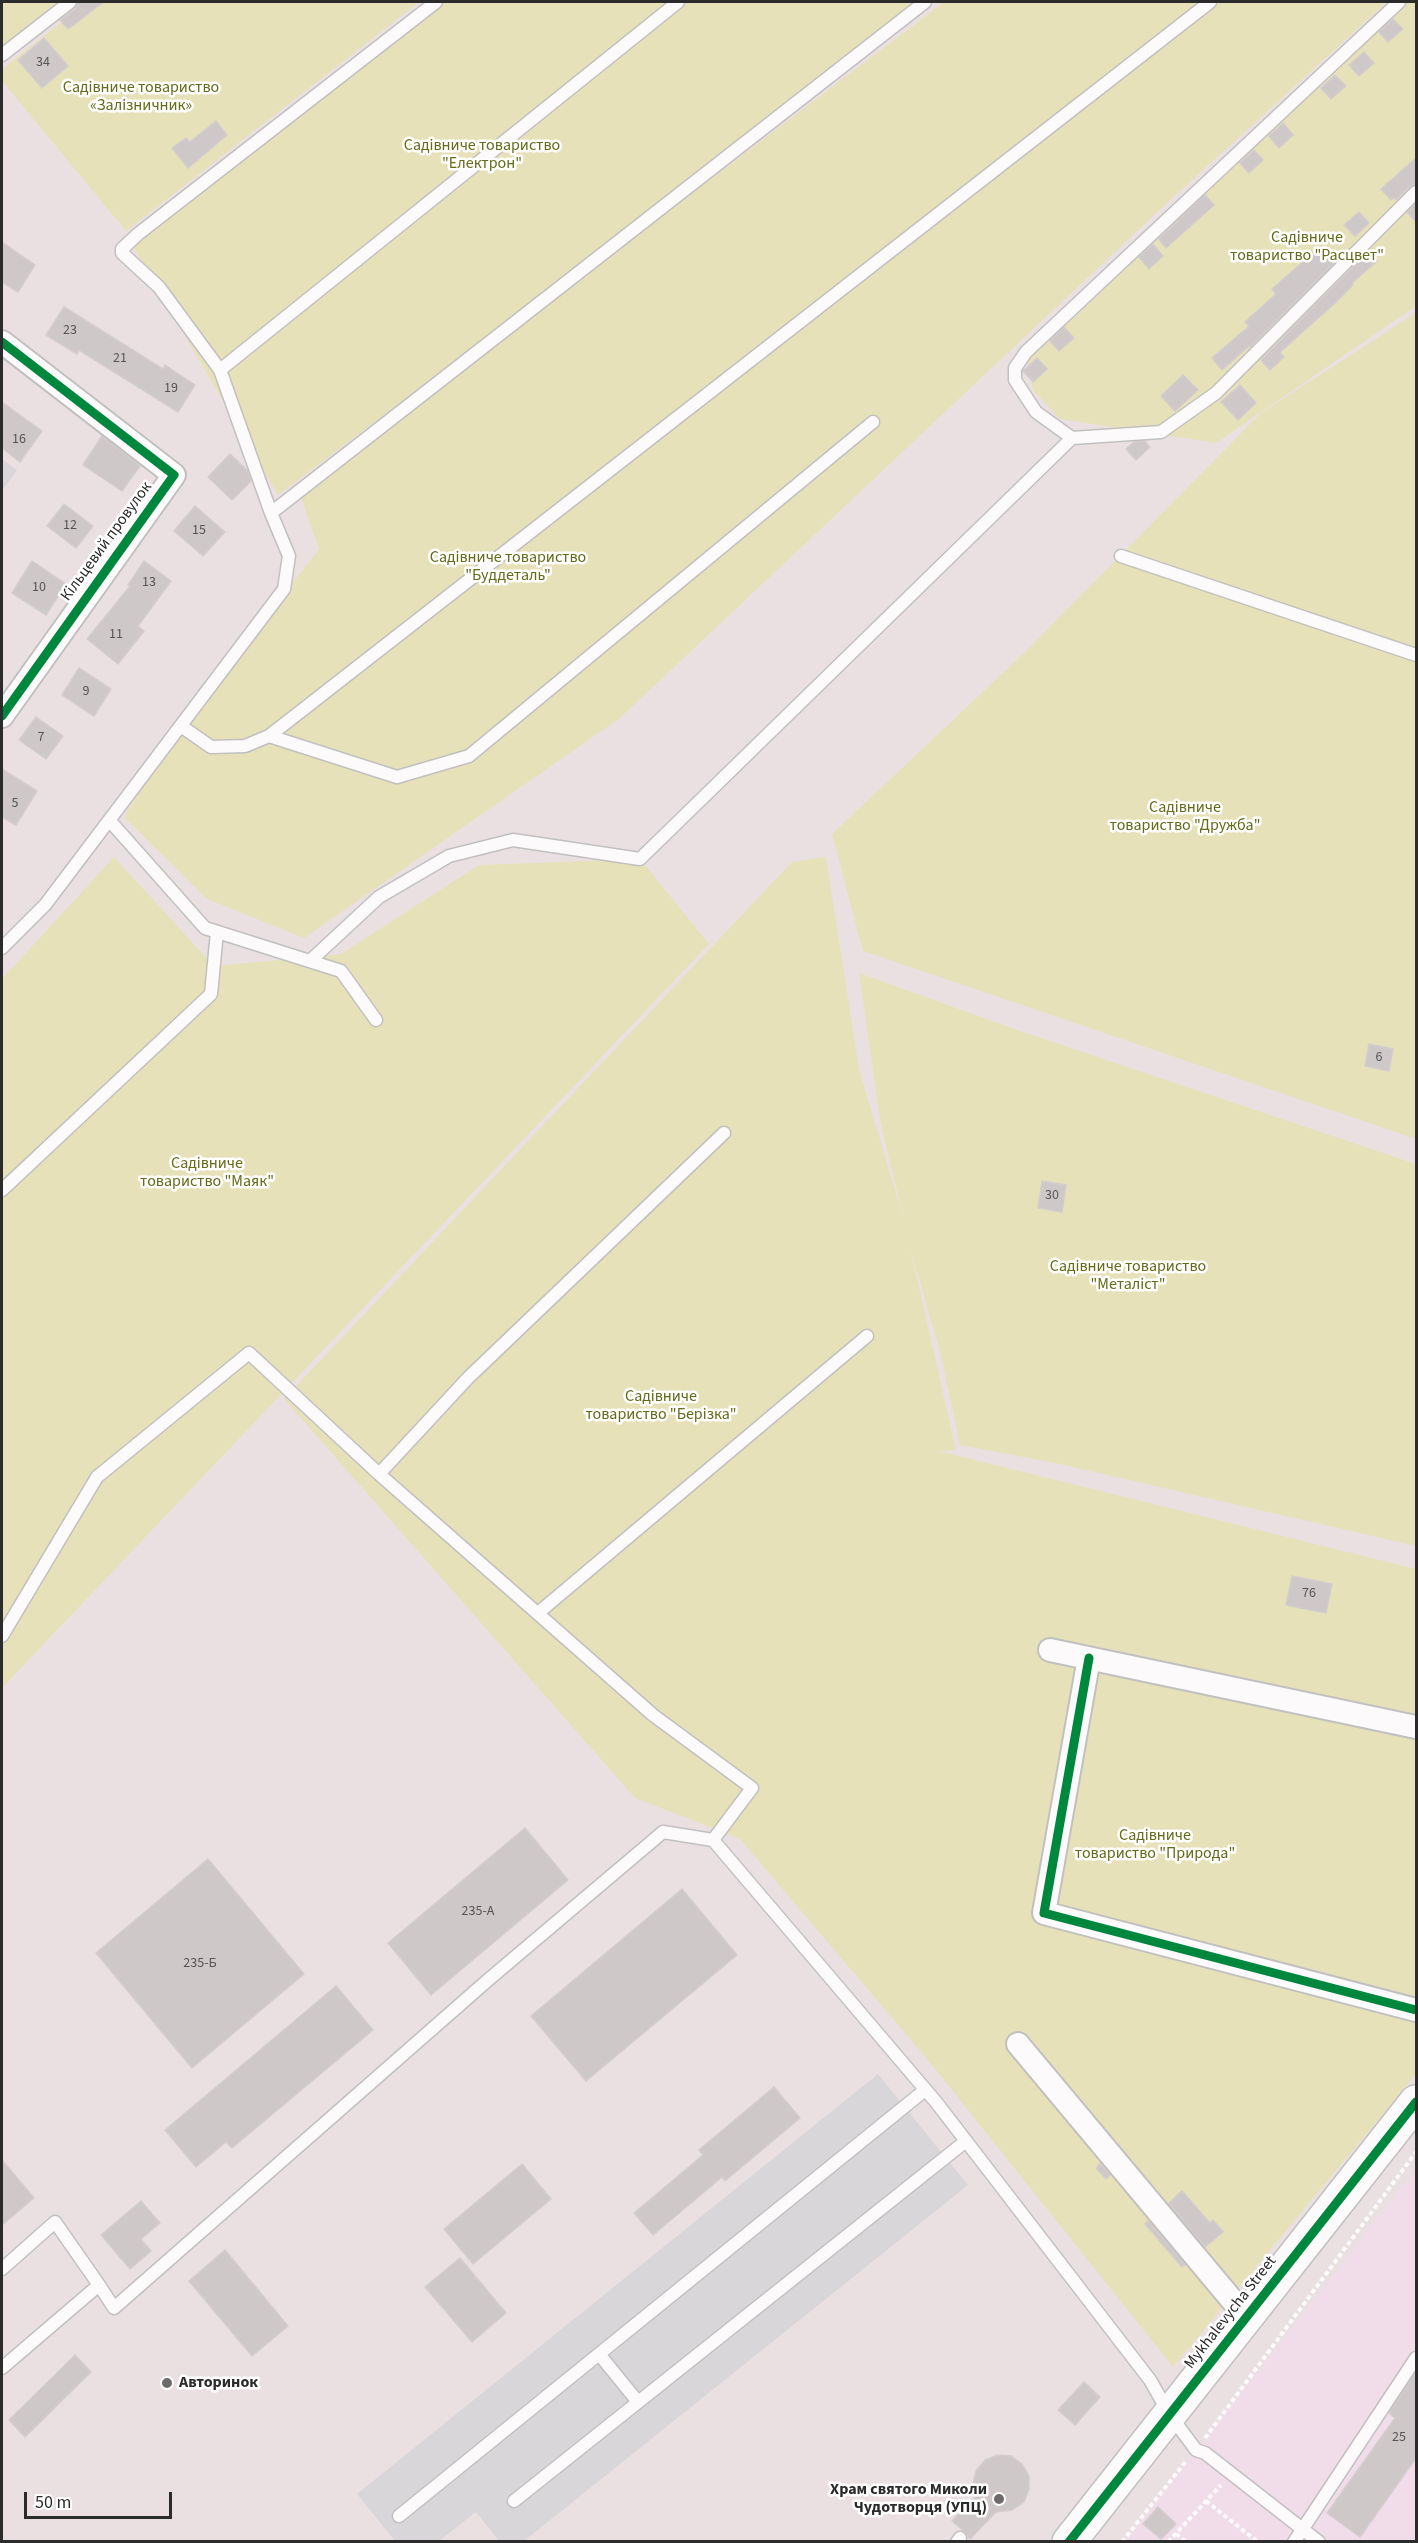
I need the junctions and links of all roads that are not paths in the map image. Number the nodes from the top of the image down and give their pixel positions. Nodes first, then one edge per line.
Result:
1 (70, 2) edge
2 (436, 2) edge
3 (678, 2) edge
4 (925, 2) edge
5 (1210, 2) edge
6 (1399, 2) edge
7 (2, 55) edge
8 (1416, 192) edge
9 (2, 342) edge
10 (220, 370) junction
11 (873, 422) dead end
12 (1072, 438) junction
13 (271, 513) junction
14 (1121, 556) dead end
15 (1416, 655) edge
16 (2, 716) edge
17 (181, 726) junction
18 (269, 736) junction
19 (110, 821) junction
20 (217, 932) junction
21 (2, 948) edge
22 (310, 960) junction
23 (376, 1020) dead end
24 (724, 1133) dead end
25 (2, 1190) edge
26 (867, 1336) dead end
27 (379, 1474) junction
28 (538, 1613) junction
29 (2, 1636) edge
30 (1050, 1650) dead end
31 (1089, 1658) junction
32 (1416, 1727) edge
33 (713, 1840) junction
34 (1416, 2010) edge
35 (1018, 2044) dead end
36 (926, 2090) junction
37 (1414, 2108) edge
38 (966, 2141) junction
39 (2, 2269) edge
40 (99, 2285) junction
41 (1247, 2318) junction
42 (600, 2354) junction
43 (1416, 2358) edge
44 (2, 2368) edge
45 (638, 2402) junction
46 (1170, 2415) junction
47 (514, 2501) dead end
48 (399, 2516) dead end
49 (1302, 2529) junction
50 (1069, 2541) edge
51 (1294, 2541) edge
52 (1319, 2541) edge

1 - 7 lane
2 - 10 lane
3 - 10 lane
4 - 13 lane
5 - 18 lane
6 - 12 lane
8 - 12 lane
9 - 16 street, Кільцевий провулок
10 - 13 lane
11 - 18 lane
12 - 22 lane
13 - 17 lane
14 - 15 lane
17 - 18 lane
17 - 19 lane
19 - 20 lane
19 - 21 lane
20 - 22 lane
20 - 25 lane
22 - 23 lane
24 - 27 lane
26 - 28 lane
27 - 28 lane
27 - 29 lane
28 - 33 lane
30 - 31 street
31 - 32 street
31 - 34 street
33 - 36 lane
33 - 40 lane
35 - 41 street
36 - 38 lane
36 - 42 lane
37 - 41 street, Mykhalevycha Street
38 - 45 lane
38 - 46 lane
39 - 40 lane
40 - 44 lane
41 - 46 street, Mykhalevycha Street
42 - 45 lane
42 - 48 lane
43 - 49 lane
45 - 47 lane
46 - 49 lane
46 - 50 street, Mykhalevycha Street
49 - 51 lane
49 - 52 lane

